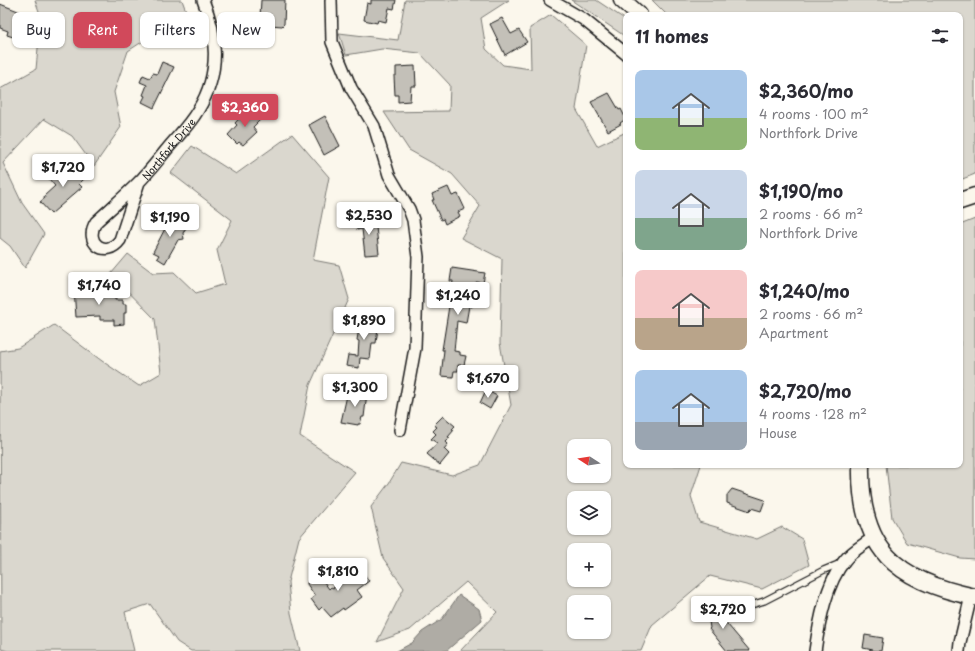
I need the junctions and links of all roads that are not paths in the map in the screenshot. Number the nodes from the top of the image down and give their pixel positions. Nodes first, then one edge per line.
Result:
1 (203, 0) edge
2 (331, 0) edge
3 (550, 0) edge
4 (622, 0) edge
5 (636, 12) edge
6 (623, 52) edge
7 (139, 182) junction
8 (975, 196) edge
9 (963, 200) edge
10 (400, 430) dead end
11 (861, 468) edge
12 (874, 537) junction
13 (844, 562) junction
14 (973, 596) edge
15 (732, 611) dead end
16 (815, 651) edge
17 (959, 651) edge

1 - 7 street, Northfork Drive
2 - 10 street
3 - 6 street
4 - 5 main road
7 - 7 street, Northfork Drive
8 - 9 main road
11 - 12 main road
12 - 13 street
12 - 14 main road
13 - 15 lane
13 - 16 street
14 - 17 street

